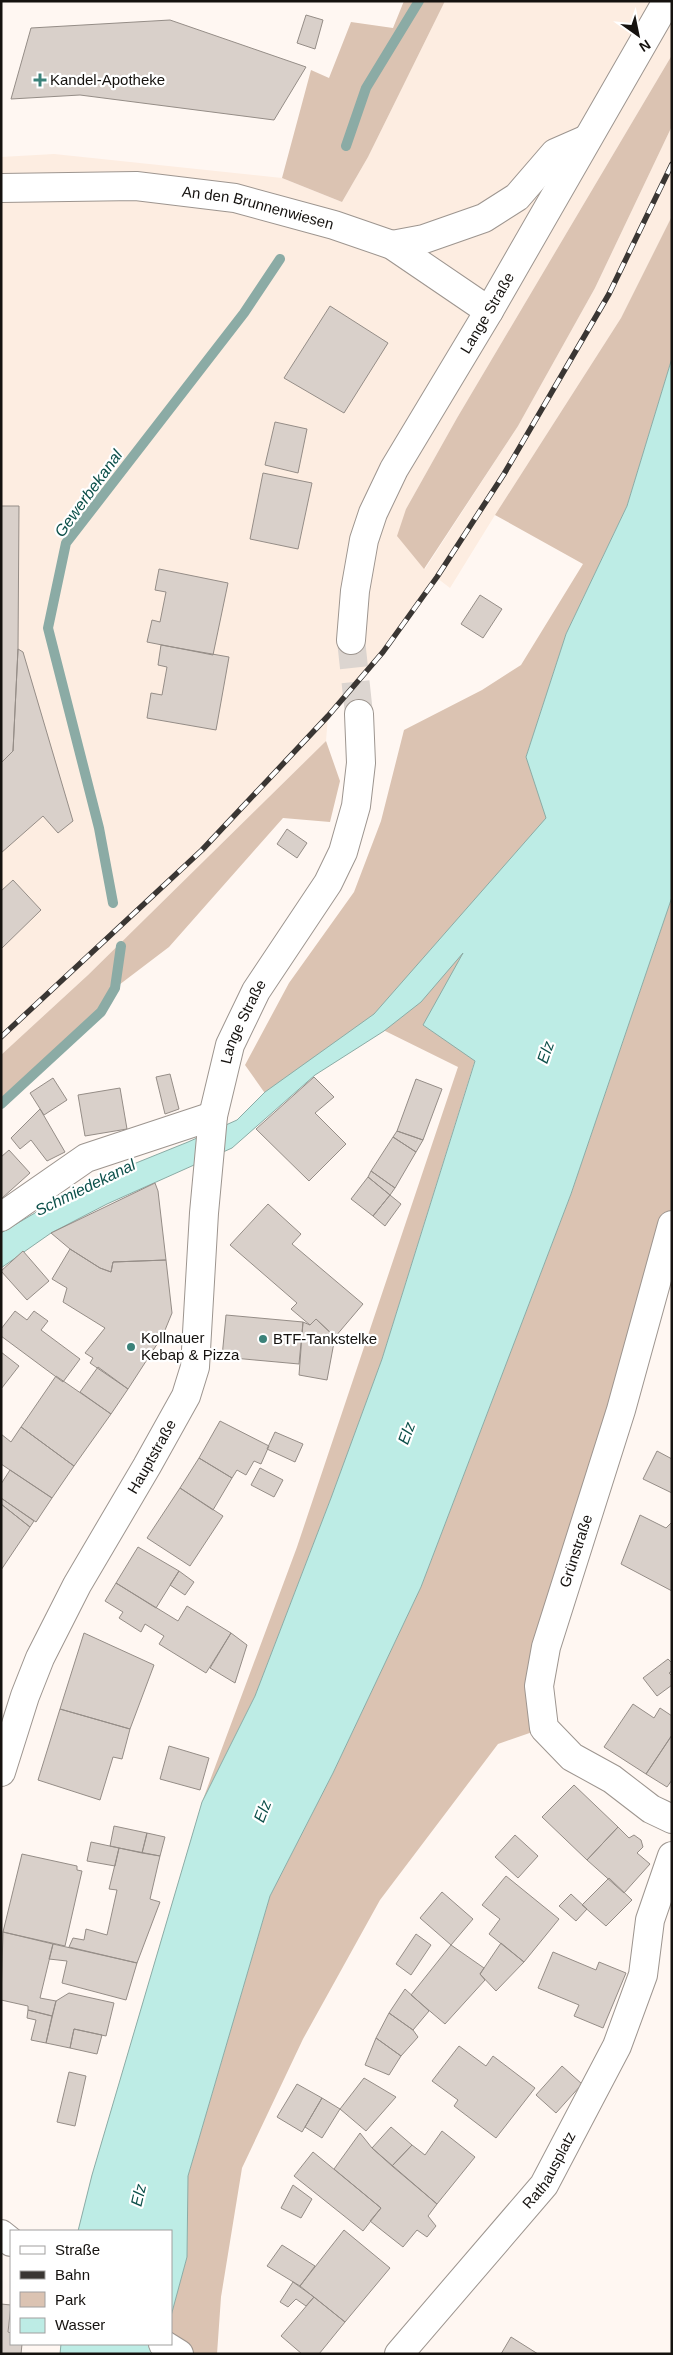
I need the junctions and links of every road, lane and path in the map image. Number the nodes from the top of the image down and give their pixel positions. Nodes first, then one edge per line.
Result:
1 (667, 1) edge
2 (587, 139) junction
3 (1, 188) edge
4 (392, 245) junction
5 (489, 311) junction
6 (351, 640) tunnel mouth
7 (359, 714) tunnel mouth
8 (213, 1116) junction
9 (1, 1217) edge
10 (672, 1225) edge
11 (1, 1772) edge
12 (672, 1819) edge
13 (672, 1856) edge
14 (165, 2345) edge
15 (179, 2354) edge
16 (399, 2354) edge

1 - 2 street, Lange Straße
2 - 4 street
2 - 5 street, Lange Straße
3 - 4 street, An den Brunnenwiesen
4 - 5 street, An den Brunnenwiesen
5 - 6 street, Lange Straße
7 - 8 street, Lange Straße
8 - 9 street
8 - 11 street, Hauptstraße
10 - 12 street, Grünstraße
13 - 16 street, Rathausplatz
14 - 15 street

